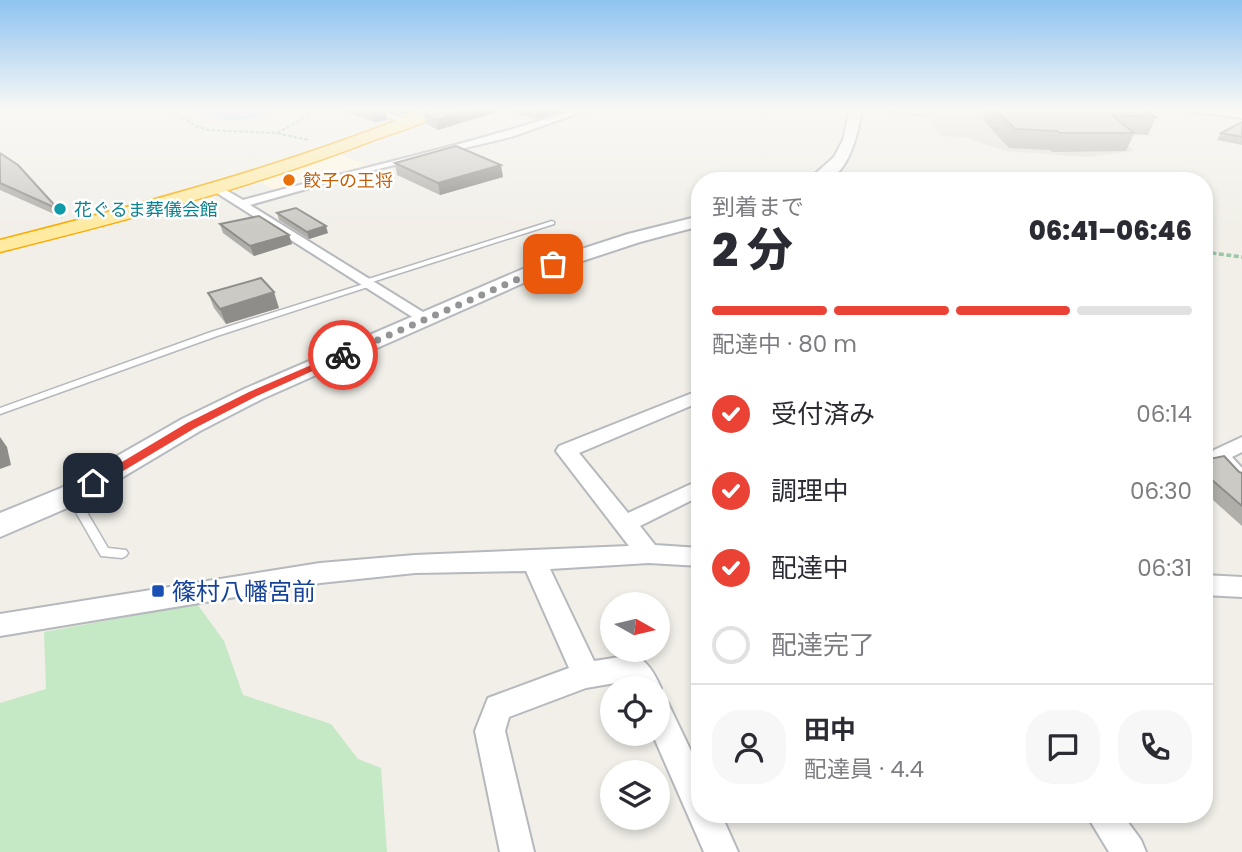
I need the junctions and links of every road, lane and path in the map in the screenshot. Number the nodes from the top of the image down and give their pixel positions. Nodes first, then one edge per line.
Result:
1 (341, 148) edge
2 (453, 148) edge
3 (847, 148) edge
4 (830, 172) edge
5 (215, 188) junction
6 (242, 204) junction
7 (552, 223) dead end
8 (691, 224) edge
9 (0, 246) edge
10 (1213, 253) edge
11 (1242, 257) edge
12 (368, 283) junction
13 (425, 320) junction
14 (691, 399) edge
15 (0, 411) edge
16 (1242, 443) edge
17 (1242, 479) edge
18 (691, 491) edge
19 (71, 495) junction
20 (625, 524) junction
21 (0, 526) edge
22 (122, 553) dead end
23 (649, 554) junction
24 (691, 556) edge
25 (534, 561) junction
26 (1213, 585) edge
27 (1242, 587) edge
28 (0, 625) edge
29 (586, 675) junction
30 (639, 676) edge
31 (670, 740) edge
32 (691, 786) edge
33 (708, 823) edge
34 (1108, 823) edge
35 (517, 852) edge
36 (721, 852) edge
37 (1129, 852) edge

1 - 5 highway
2 - 6 street
3 - 4 main road
5 - 6 street
5 - 9 highway
6 - 12 street
7 - 12 lane
8 - 13 main road
10 - 11 path
12 - 13 street
12 - 15 lane
13 - 19 main road
14 - 20 street
16 - 17 street
18 - 20 street
19 - 21 main road
19 - 22 lane
20 - 23 street
23 - 24 street
23 - 25 street
25 - 28 street
25 - 29 street
26 - 27 street
29 - 30 street
29 - 35 street
31 - 32 street
33 - 36 street
34 - 37 street

